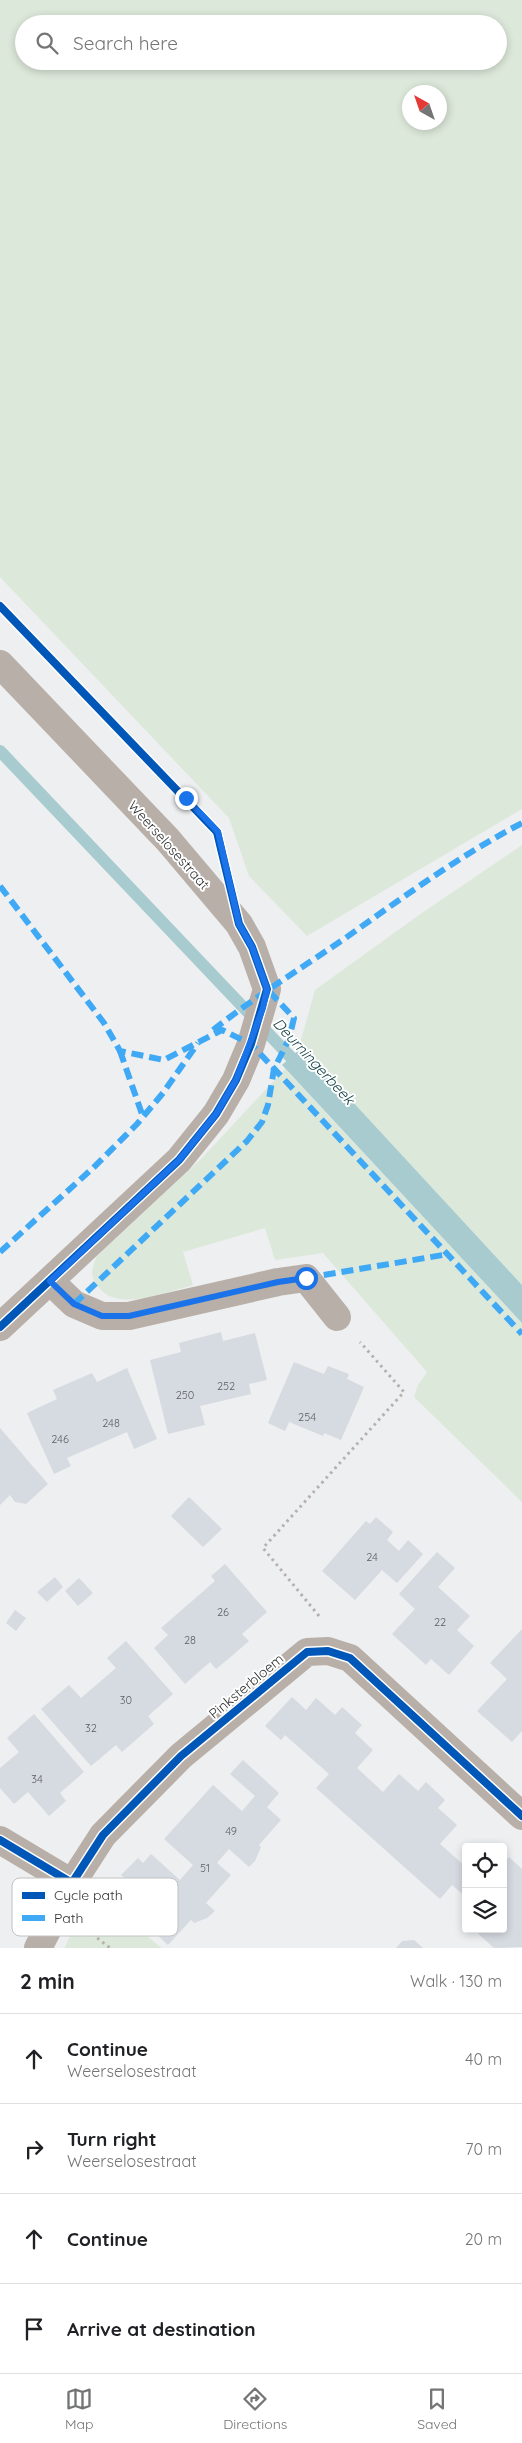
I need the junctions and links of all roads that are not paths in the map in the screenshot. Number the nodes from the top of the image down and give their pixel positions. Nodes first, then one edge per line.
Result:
1 (0, 664) edge
2 (50, 1281) junction
3 (337, 1317) road end
4 (0, 1327) edge
5 (522, 1816) edge
6 (0, 1840) edge
7 (64, 1878) edge
8 (75, 1878) edge
9 (44, 1936) edge
10 (38, 1948) edge

1 - 2 street, Weerselosestraat
2 - 3 street
2 - 4 street, Weerselosestraat
5 - 8 street, Pinksterbloem
6 - 7 street
9 - 10 street, Pinksterbloem

